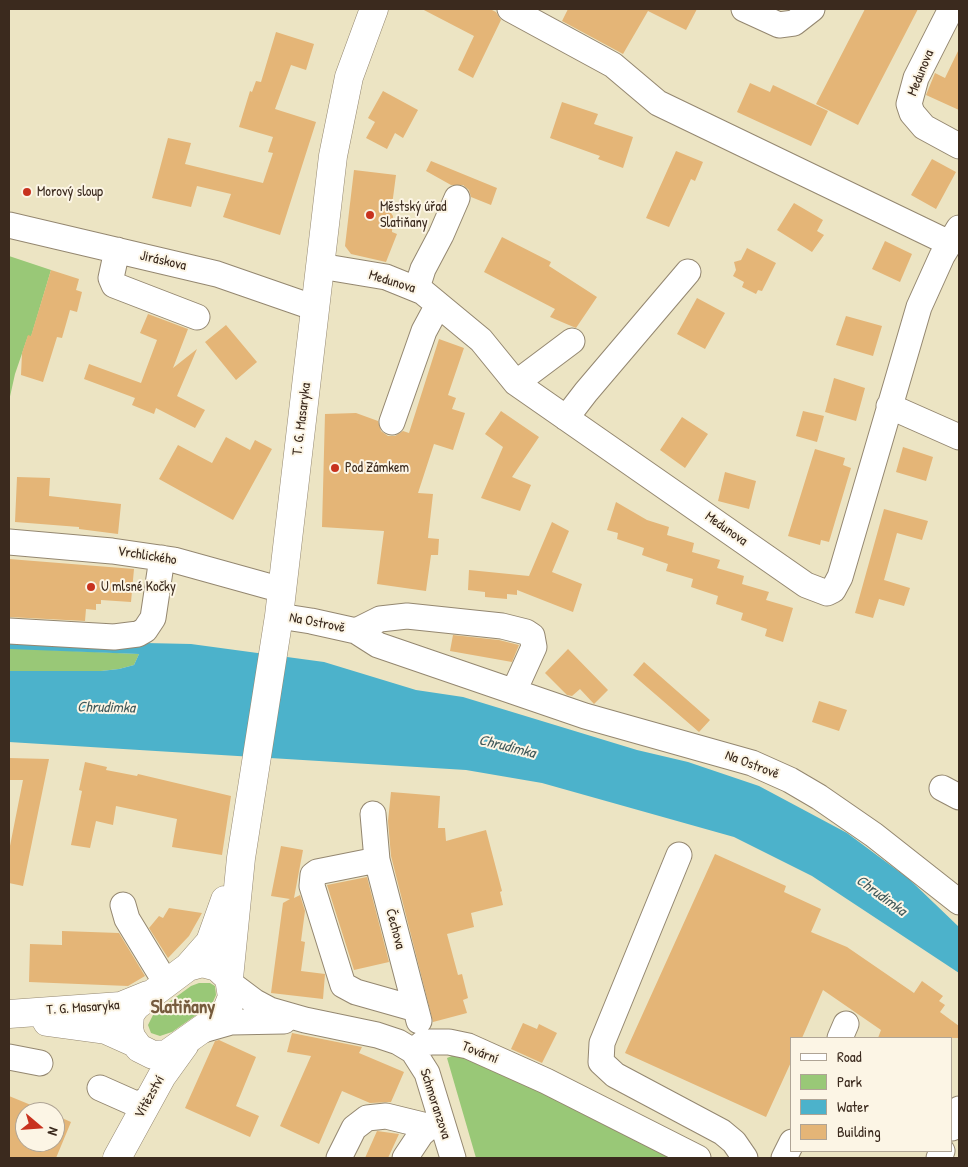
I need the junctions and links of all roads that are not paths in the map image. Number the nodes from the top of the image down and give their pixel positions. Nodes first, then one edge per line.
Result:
1 (374, 9) edge
2 (510, 9) edge
3 (744, 9) edge
4 (812, 9) edge
5 (951, 9) edge
6 (959, 146) edge
7 (457, 198) dead end
8 (9, 225) edge
9 (954, 236) edge
10 (117, 250) junction
11 (320, 266) junction
12 (688, 272) dead end
13 (417, 288) junction
14 (438, 305) junction
15 (315, 308) junction
16 (197, 317) dead end
17 (572, 341) dead end
18 (516, 382) junction
19 (889, 406) junction
20 (566, 418) junction
21 (392, 422) dead end
22 (959, 437) edge
23 (9, 542) edge
24 (162, 558) junction
25 (282, 590) junction
26 (278, 622) junction
27 (9, 631) edge
28 (356, 631) junction
29 (514, 691) junction
30 (373, 814) dead end
31 (244, 834) junction
32 (680, 856) dead end
33 (377, 860) junction
34 (959, 902) edge
35 (123, 905) dead end
36 (188, 967) junction
37 (230, 981) junction
38 (160, 988) junction
39 (416, 1009) junction
40 (9, 1015) edge
41 (329, 1026) junction
42 (195, 1035) junction
43 (135, 1044) junction
44 (418, 1047) junction
45 (9, 1057) edge
46 (40, 1062) dead end
47 (100, 1088) dead end
48 (141, 1101) junction
49 (959, 1109) edge
50 (953, 1125) edge
51 (436, 1126) junction
52 (790, 1146) edge
53 (112, 1158) edge
54 (117, 1158) edge
55 (339, 1158) edge
56 (405, 1158) edge
57 (453, 1158) edge
58 (698, 1158) edge
59 (745, 1158) edge
60 (784, 1158) edge

1 - 11 main road, T. G. Masaryka
2 - 9 street, Medunova
3 - 4 street
5 - 6 street, Medunova
7 - 13 street
8 - 10 street, Jiráskova
9 - 19 street, Medunova
10 - 15 street, Jiráskova
10 - 16 street
11 - 13 street, Medunova
11 - 15 main road, T. G. Masaryka
12 - 20 street
13 - 14 street, Medunova
14 - 18 street, Medunova
14 - 21 street
15 - 25 main road, T. G. Masaryka
17 - 18 street
18 - 20 street, Medunova
19 - 20 street, Medunova
19 - 22 street
23 - 24 street, Vrchlického
24 - 25 street, Vrchlického
24 - 27 street
25 - 26 main road, T. G. Masaryka
26 - 28 street, Na Ostrově
26 - 31 main road, T. G. Masaryka
28 - 29 street, Na Ostrově
28 - 29 street, Na Ostrově
29 - 34 street, Na Ostrově
30 - 33 street, Čechova
31 - 36 main road, T. G. Masaryka
31 - 37 main road, T. G. Masaryka
32 - 59 street
33 - 39 street, Čechova
33 - 39 street
35 - 38 street
36 - 37 main road
36 - 38 main road, T. G. Masaryka
37 - 41 street
37 - 42 main road, T. G. Masaryka
38 - 40 main road, T. G. Masaryka
38 - 43 main road, T. G. Masaryka
39 - 44 street, Čechova
40 - 43 main road, T. G. Masaryka
41 - 42 street
41 - 44 street
42 - 43 main road, T. G. Masaryka
42 - 48 main road, Vítězství
43 - 48 main road, Vítězství
44 - 51 street, Schmoranzova
44 - 58 street, Tovární
45 - 46 street
47 - 48 street
48 - 53 main road, Vítězství
48 - 54 main road, Vítězství
49 - 50 street
51 - 55 street
51 - 56 street
51 - 57 street, Schmoranzova
52 - 60 street

